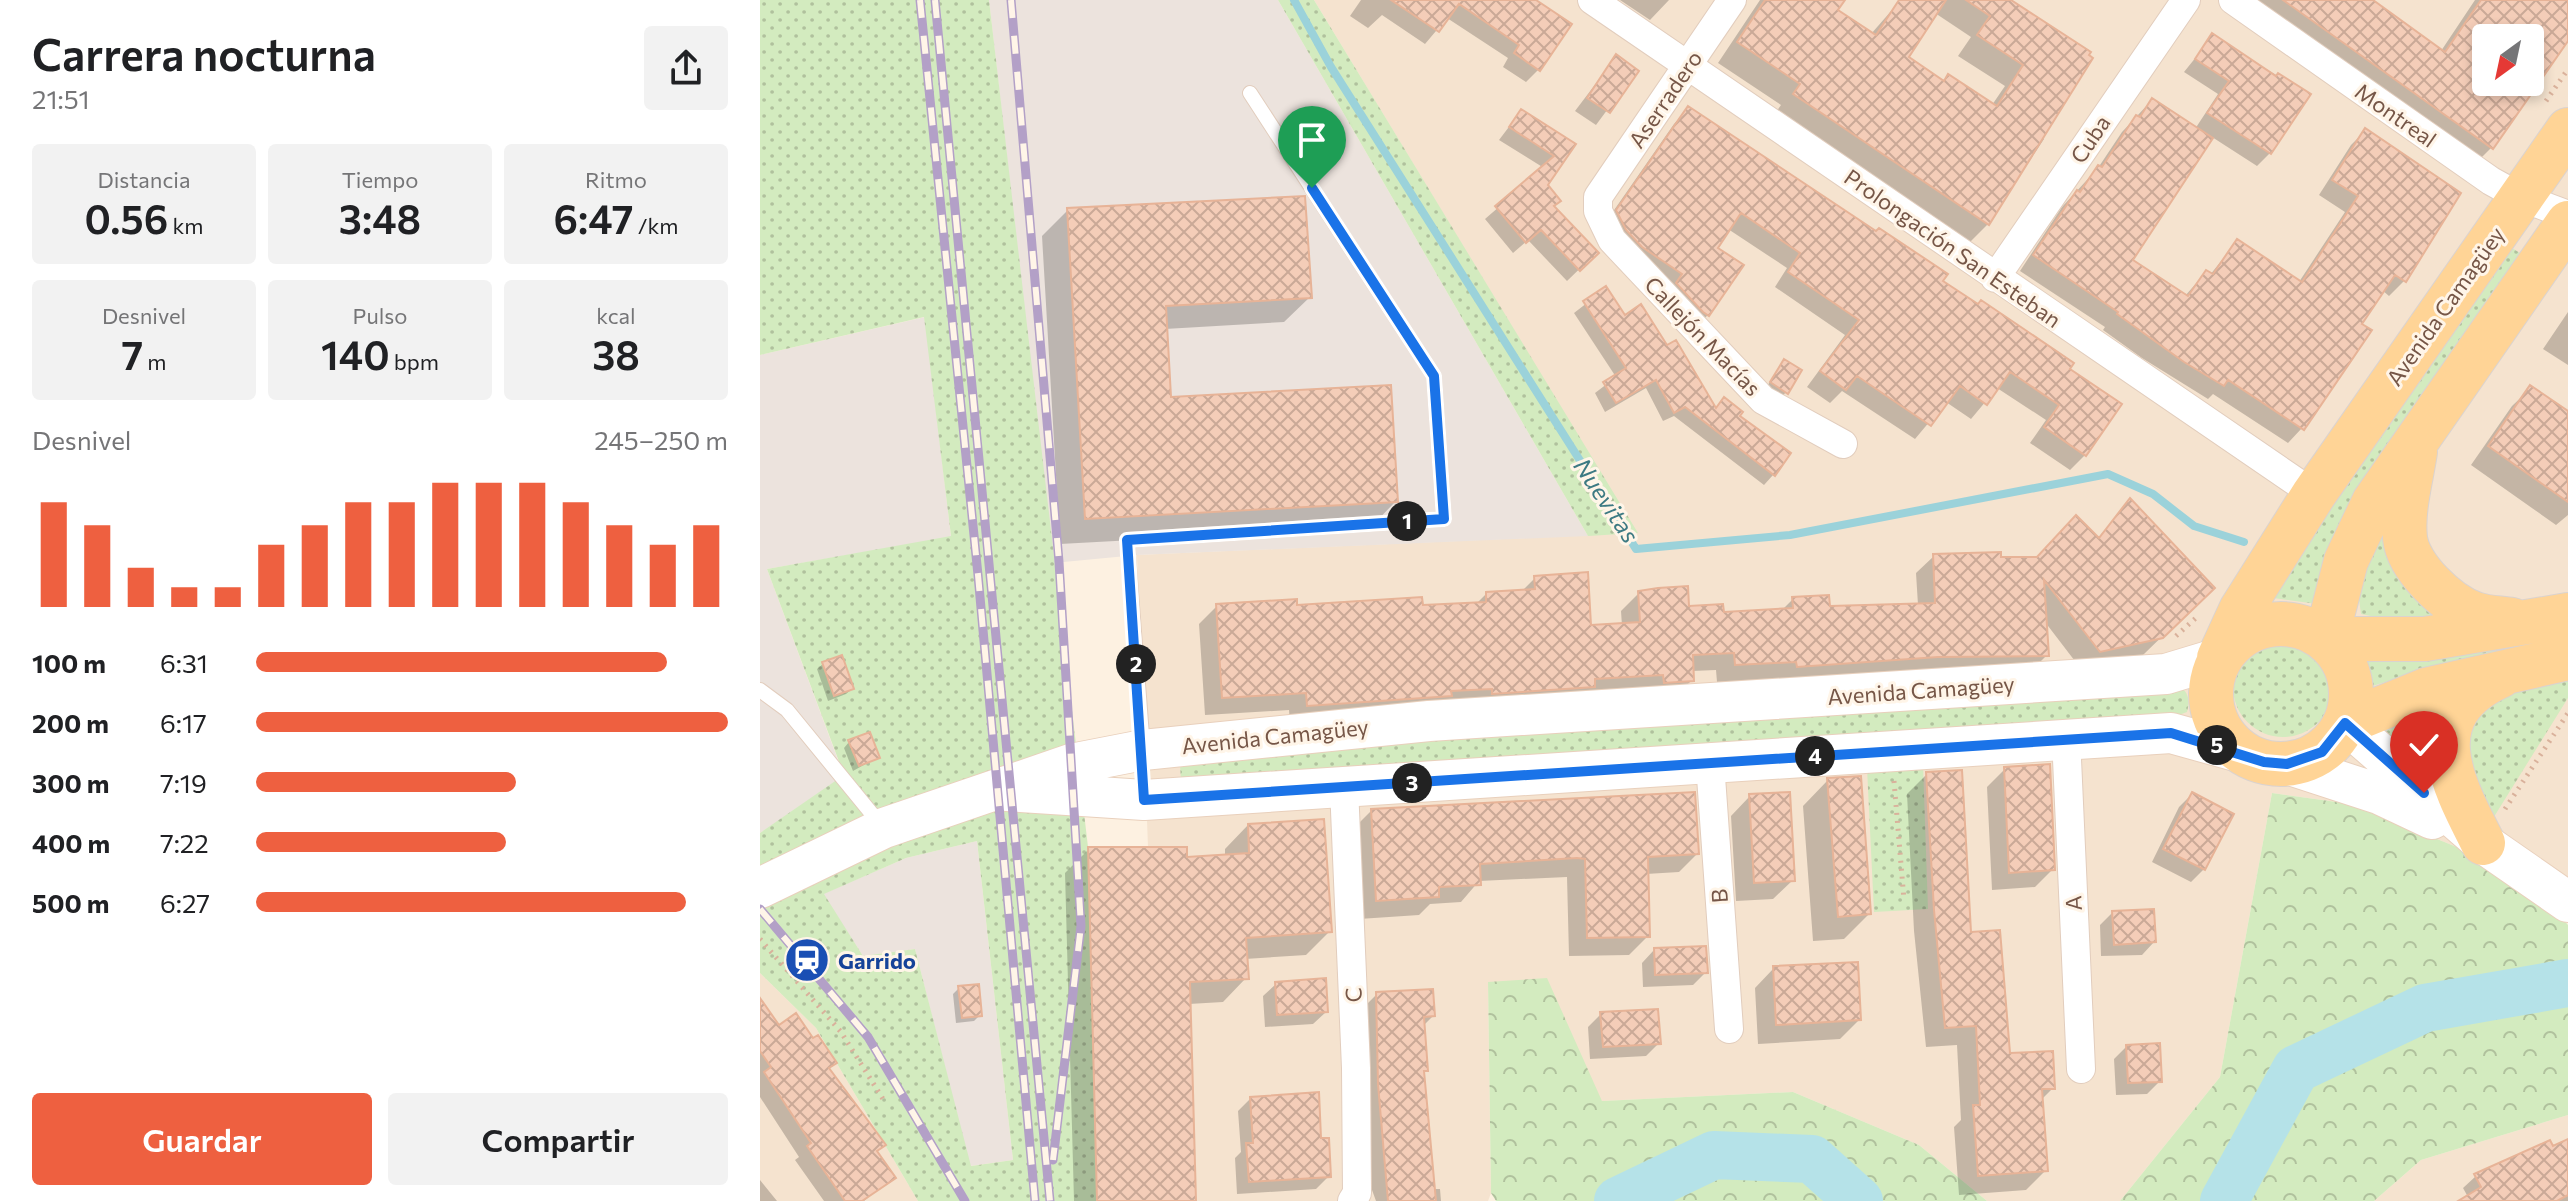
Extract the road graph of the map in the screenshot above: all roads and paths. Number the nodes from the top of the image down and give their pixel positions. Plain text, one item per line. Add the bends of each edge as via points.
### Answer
1 (1592, 0) edge
2 (1732, 0) edge
3 (2186, 0) edge
4 (2233, 0) edge
5 (1688, 64) junction
6 (2568, 69) edge
7 (1250, 93) dead end
8 (2556, 118) edge
9 (1598, 197) joint
10 (2520, 197) junction
11 (2568, 215) edge
12 (2568, 223) edge
13 (1995, 278) junction
14 (2417, 440) junction
15 (1843, 444) dead end
16 (2314, 494) junction
17 (2204, 611) dead end
18 (2549, 619) edge
19 (2326, 639) junction
20 (2165, 645) dead end
21 (2219, 658) junction
22 (2568, 658) edge
23 (2512, 671) junction
24 (760, 690) edge
25 (2568, 713) edge
26 (2345, 723) junction
27 (2066, 737) junction
28 (1143, 750) junction
29 (2243, 753) junction
30 (1710, 763) junction
31 (2287, 764) junction
32 (1894, 779) dead end
33 (1344, 787) junction
34 (995, 790) junction
35 (1144, 800) junction
36 (884, 828) junction
37 (2483, 843) junction
38 (760, 888) edge
39 (1904, 900) dead end
40 (2568, 902) edge
41 (760, 939) edge
42 (1729, 1029) dead end
43 (2081, 1069) dead end
44 (883, 1099) dead end
45 (1352, 1201) edge

1 - 5 street, Prolongación San Esteban
2 - 5 street, Aserradero
3 - 13 street, Cuba
4 - 10 street, Montreal
5 - 9 street, Aserradero
5 - 13 street, Prolongación San Esteban
6 - 8 path
7 - 28 lane via 1434,376 1444,519 1127,540
8 - 10 main road, Avenida Camagüey
9 - 15 street, Callejón Macías via 1598,211 1612,240 1763,400
10 - 11 street, Montreal
10 - 16 main road, Avenida Camagüey
12 - 14 main road
13 - 16 street, Prolongación San Esteban
14 - 18 main road via 2405,541 2419,569 2474,614
14 - 19 main road via 2374,502 2346,561
16 - 21 main road, Avenida Camagüey via 2241,610
17 - 20 path
18 - 19 main road via 2425,639
19 - 21 main road via 2304,627 2256,627 2235,639
19 - 26 main road via 2350,678
21 - 28 main road, Avenida Camagüey via 2166,674 1429,721
21 - 29 main road via 2212,678 2213,710 2227,739
22 - 23 main road
23 - 26 main road via 2426,690
23 - 37 main road via 2468,696 2454,715 2448,739 2453,785
24 - 36 lane via 787,710
25 - 37 path
26 - 31 main road via 2322,752
26 - 37 main road
27 - 29 main road, Avenida Camagüey via 2171,733
27 - 30 main road, Avenida Camagüey
27 - 43 street, A
28 - 34 main road, Avenida Camagüey via 1071,764
28 - 35 main road
29 - 31 main road
30 - 33 main road, Avenida Camagüey
30 - 42 street, B
31 - 37 main road via 2379,794
32 - 39 path
33 - 35 main road, Avenida Camagüey
33 - 45 street, C via 1356,1068 1357,1193
34 - 35 main road, Avenida Camagüey
34 - 36 main road, Avenida Camagüey
36 - 38 main road, Avenida Camagüey
37 - 40 main road
41 - 44 path via 841,1032

